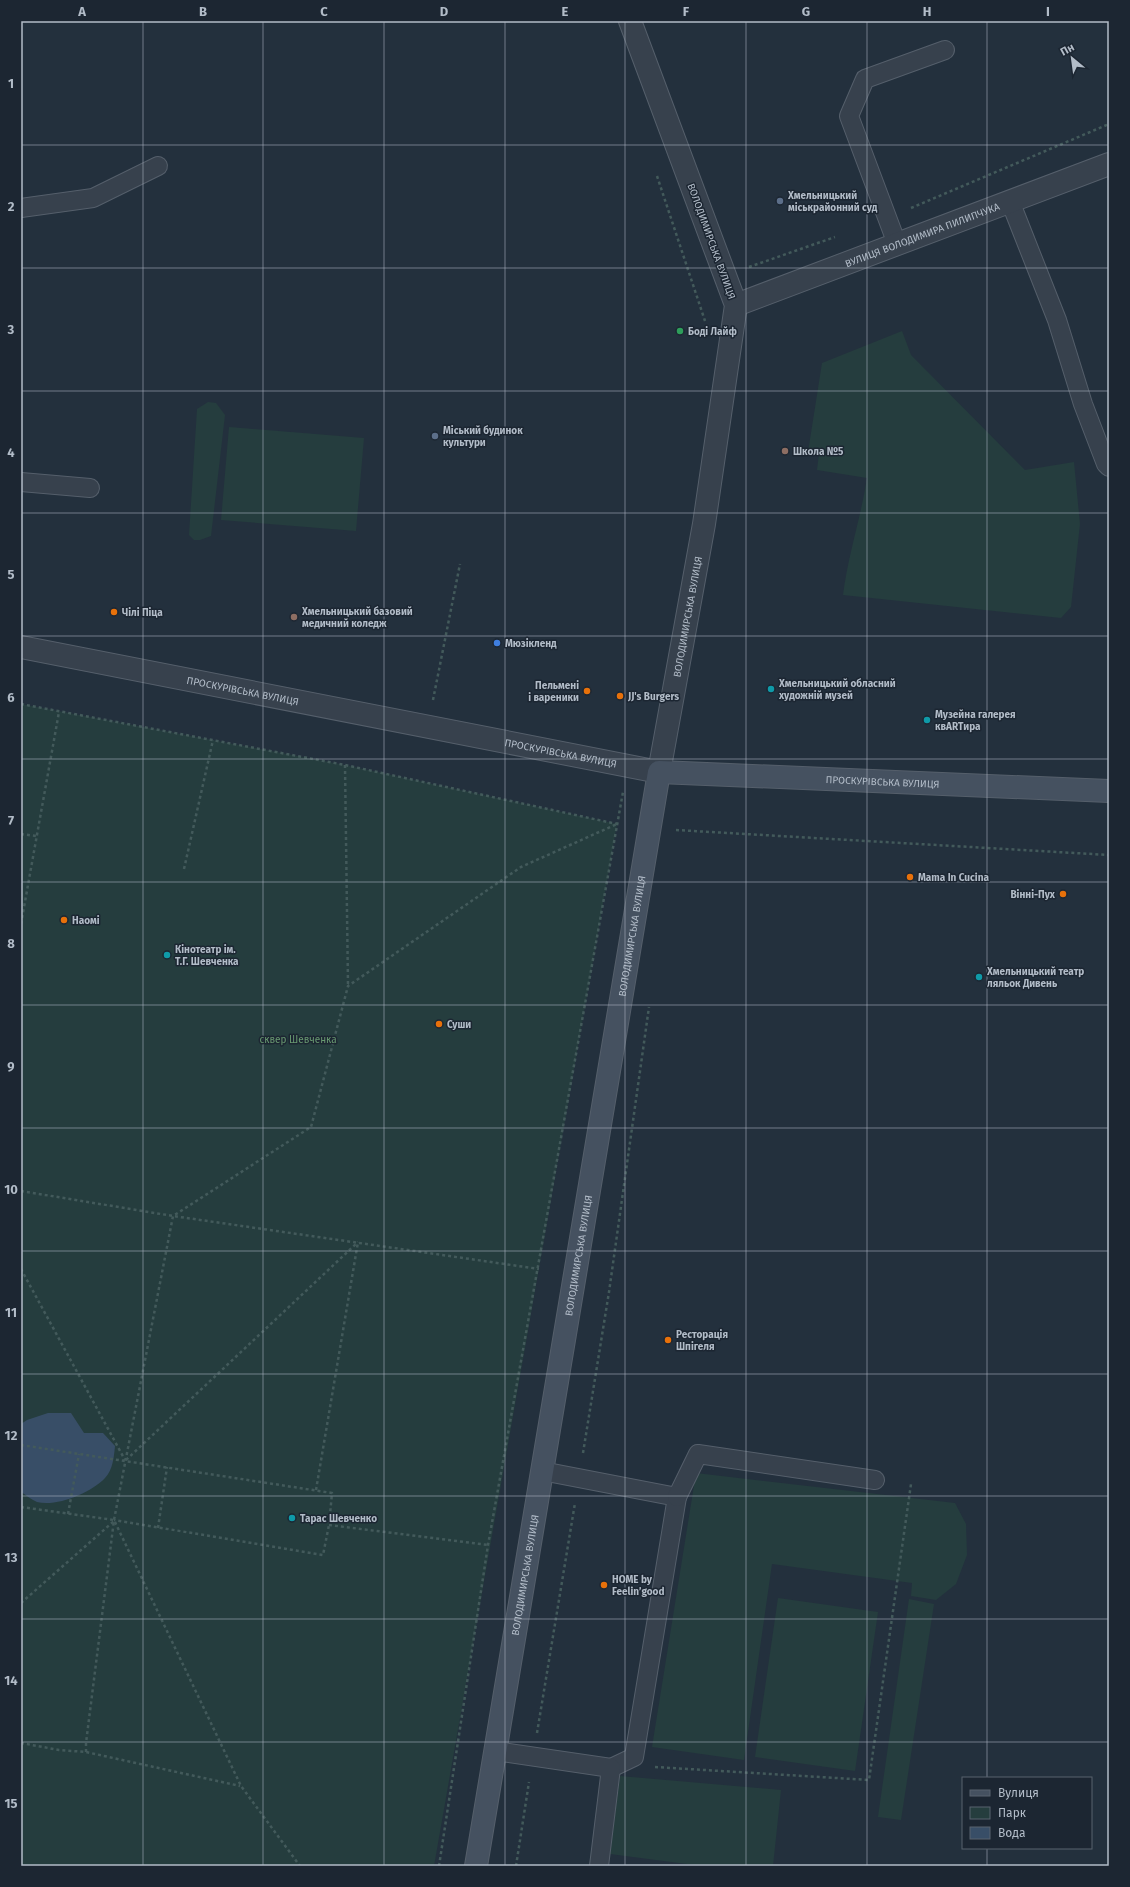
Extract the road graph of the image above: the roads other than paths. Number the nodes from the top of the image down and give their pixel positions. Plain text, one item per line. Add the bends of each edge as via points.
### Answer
1 (630, 21) edge
2 (945, 50) dead end
3 (1109, 164) edge
4 (158, 166) dead end
5 (1010, 201) junction
6 (21, 208) edge
7 (896, 244) junction
8 (736, 305) junction
9 (1109, 467) edge
10 (21, 482) edge
11 (90, 488) dead end
12 (21, 647) edge
13 (660, 772) junction
14 (1109, 791) edge
15 (542, 1472) junction
16 (875, 1480) dead end
17 (677, 1497) junction
18 (495, 1751) junction
19 (611, 1768) junction
20 (476, 1866) edge
21 (599, 1866) edge

1 - 8 street, ВОЛОДИМИРСЬКА ВУЛИЦЯ
2 - 7 lane via 865,79 849,116
3 - 5 street, ВУЛИЦЯ ВОЛОДИМИРА ПИЛИПЧУКА
4 - 6 lane via 93,198
5 - 7 street, ВУЛИЦЯ ВОЛОДИМИРА ПИЛИПЧУКА
5 - 9 lane via 1057,320 1083,404
7 - 8 street, ВУЛИЦЯ ВОЛОДИМИРА ПИЛИПЧУКА
8 - 13 street, ВОЛОДИМИРСЬКА ВУЛИЦЯ via 704,524
10 - 11 lane
12 - 13 street, ПРОСКУРІВСЬКА ВУЛИЦЯ
13 - 14 street, ПРОСКУРІВСЬКА ВУЛИЦЯ
13 - 15 street, ВОЛОДИМИРСЬКА ВУЛИЦЯ
15 - 17 lane
15 - 18 street, ВОЛОДИМИРСЬКА ВУЛИЦЯ
16 - 17 lane via 698,1454
17 - 19 lane via 634,1757
18 - 19 lane
18 - 20 street, ВОЛОДИМИРСЬКА ВУЛИЦЯ
19 - 21 lane

